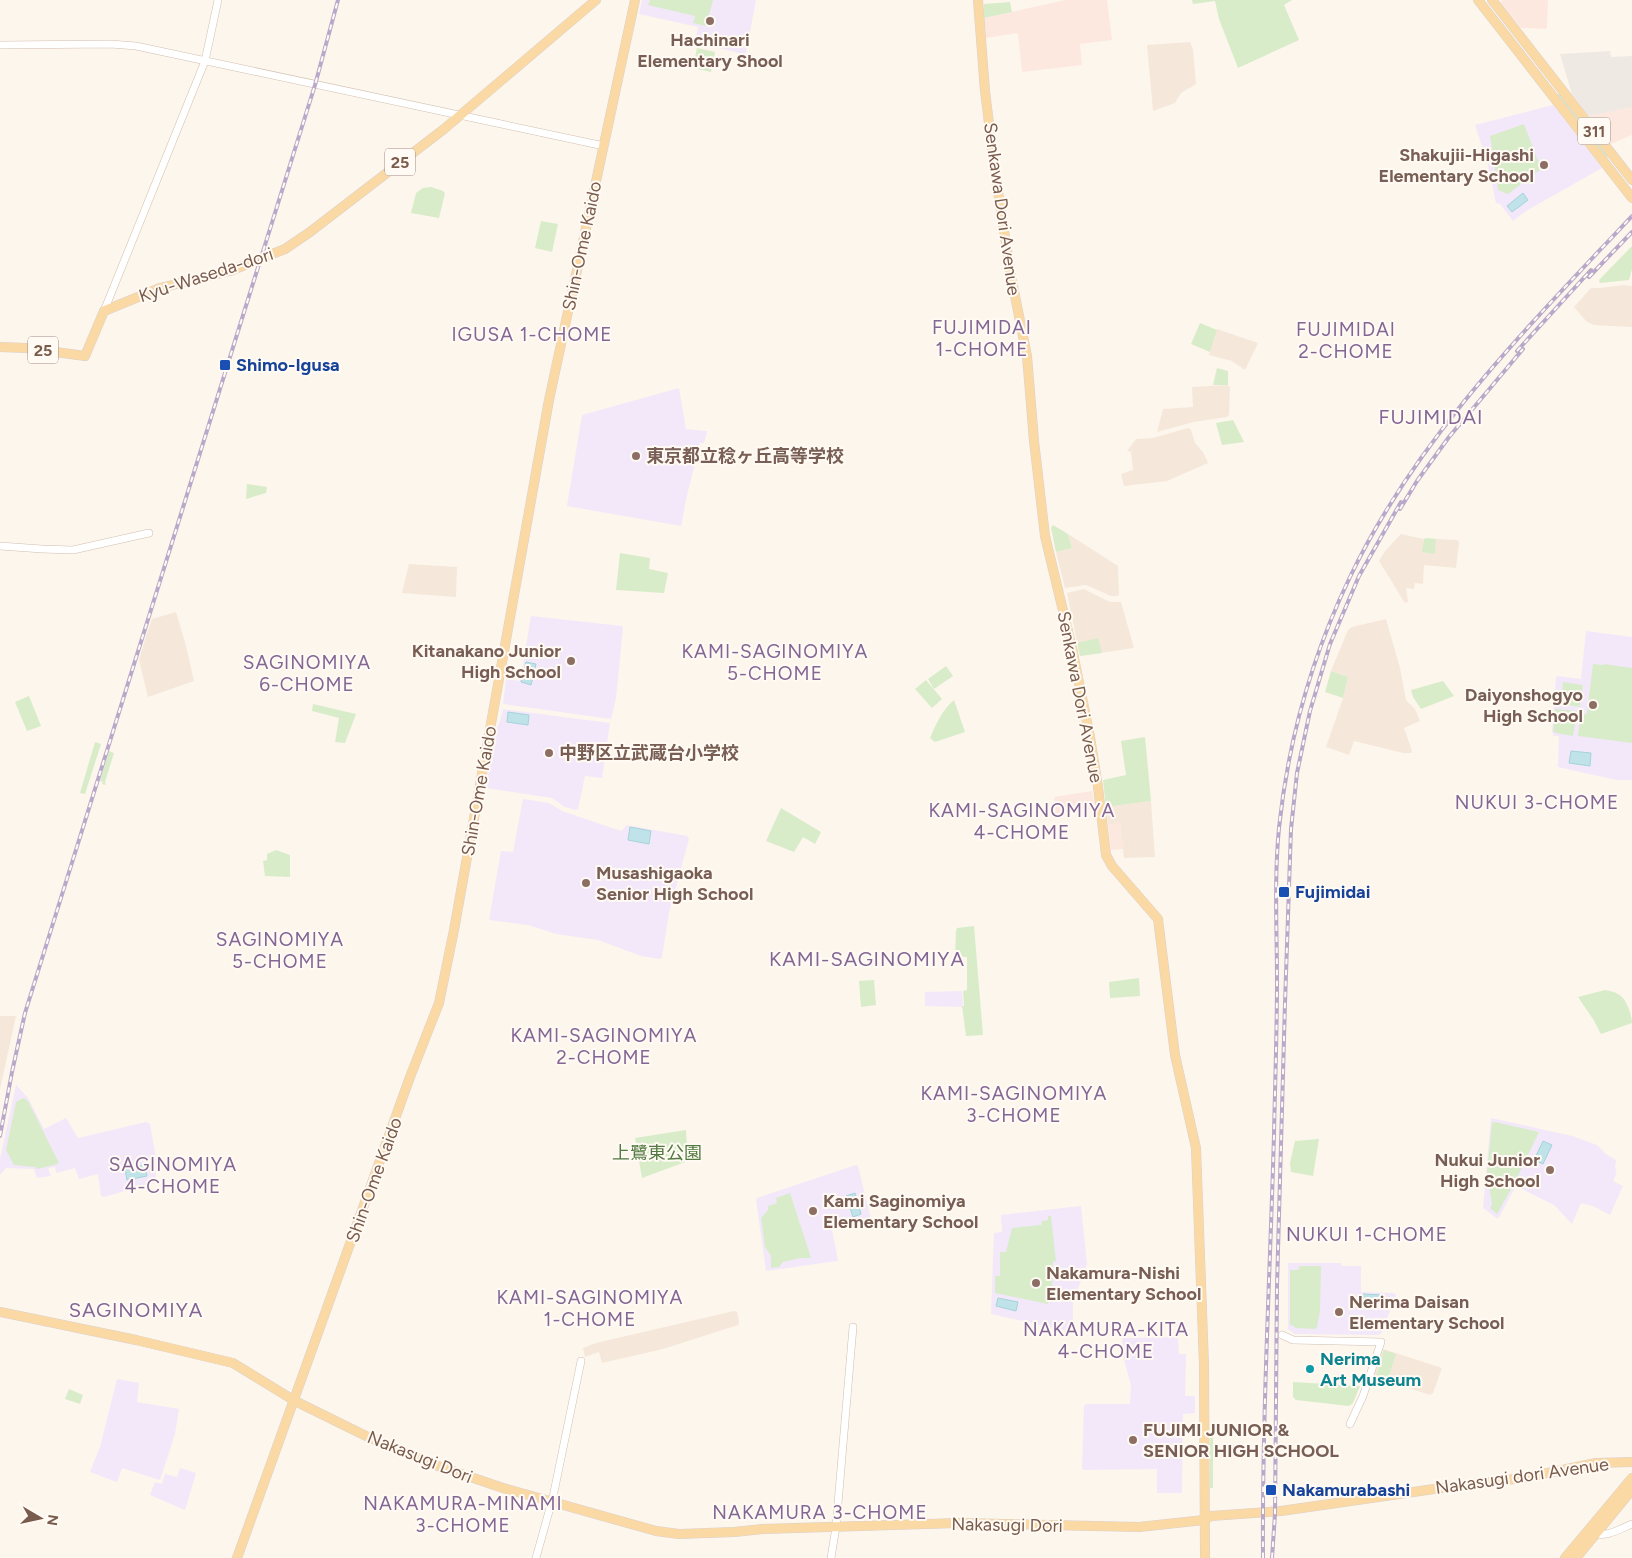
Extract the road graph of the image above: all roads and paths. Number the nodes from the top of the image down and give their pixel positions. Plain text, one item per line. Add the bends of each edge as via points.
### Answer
1 (218, 0) edge
2 (596, 0) edge
3 (635, 0) edge
4 (978, 0) edge
5 (1478, 0) edge
6 (1492, 0) edge
7 (0, 45) edge
8 (205, 61) junction
9 (460, 115) junction
10 (604, 146) junction
11 (1632, 180) edge
12 (1632, 198) edge
13 (104, 311) junction
14 (0, 347) edge
15 (149, 533) dead end
16 (0, 546) edge
17 (0, 1312) edge
18 (853, 1327) dead end
19 (1282, 1335) dead end
20 (581, 1361) dead end
21 (295, 1401) junction
22 (1350, 1424) dead end
23 (1632, 1462) edge
24 (1632, 1478) edge
25 (1632, 1490) edge
26 (551, 1502) junction
27 (1204, 1520) junction
28 (1632, 1524) edge
29 (836, 1527) junction
30 (1591, 1533) junction
31 (237, 1558) edge
32 (536, 1558) edge
33 (831, 1558) edge
34 (1205, 1558) edge
35 (1565, 1558) edge
36 (1576, 1558) edge

1 - 8 street
2 - 9 main road, Kyu-Waseda-dori / 25
3 - 10 main road, Shin-Ome Kaido
4 - 27 main road, Senkawa Dori Avenue via 996,178 1027,356 1045,536 1090,737 1106,855 1158,919 1175,1055 1196,1148 1204,1365
5 - 12 main road
6 - 11 main road, 311
7 - 8 street via 123,45
8 - 9 street
8 - 13 street
9 - 10 street
9 - 13 main road, Kyu-Waseda-dori / 25 via 285,248 230,271 160,288
10 - 21 main road, Shin-Ome Kaido via 550,400 439,1002
13 - 14 main road, 25 via 85,356
15 - 16 street via 73,550
17 - 21 main road, Nakasugi Dori via 226,1360
18 - 29 street
19 - 22 street via 1293,1340 1381,1342
20 - 26 street
21 - 26 main road, Nakasugi Dori via 435,1465
21 - 31 main road, Shin-Ome Kaido
23 - 27 main road, Nakasugi dori Avenue via 1596,1463 1523,1478 1281,1511 1211,1516
24 - 30 main road
25 - 30 main road
26 - 29 main road, Nakasugi Dori via 674,1534
26 - 32 street
27 - 29 main road, Nakasugi Dori via 1139,1527 958,1523
27 - 34 main road, Senkawa Dori Avenue
28 - 30 street via 1609,1534
29 - 33 street
30 - 35 main road
30 - 36 main road

